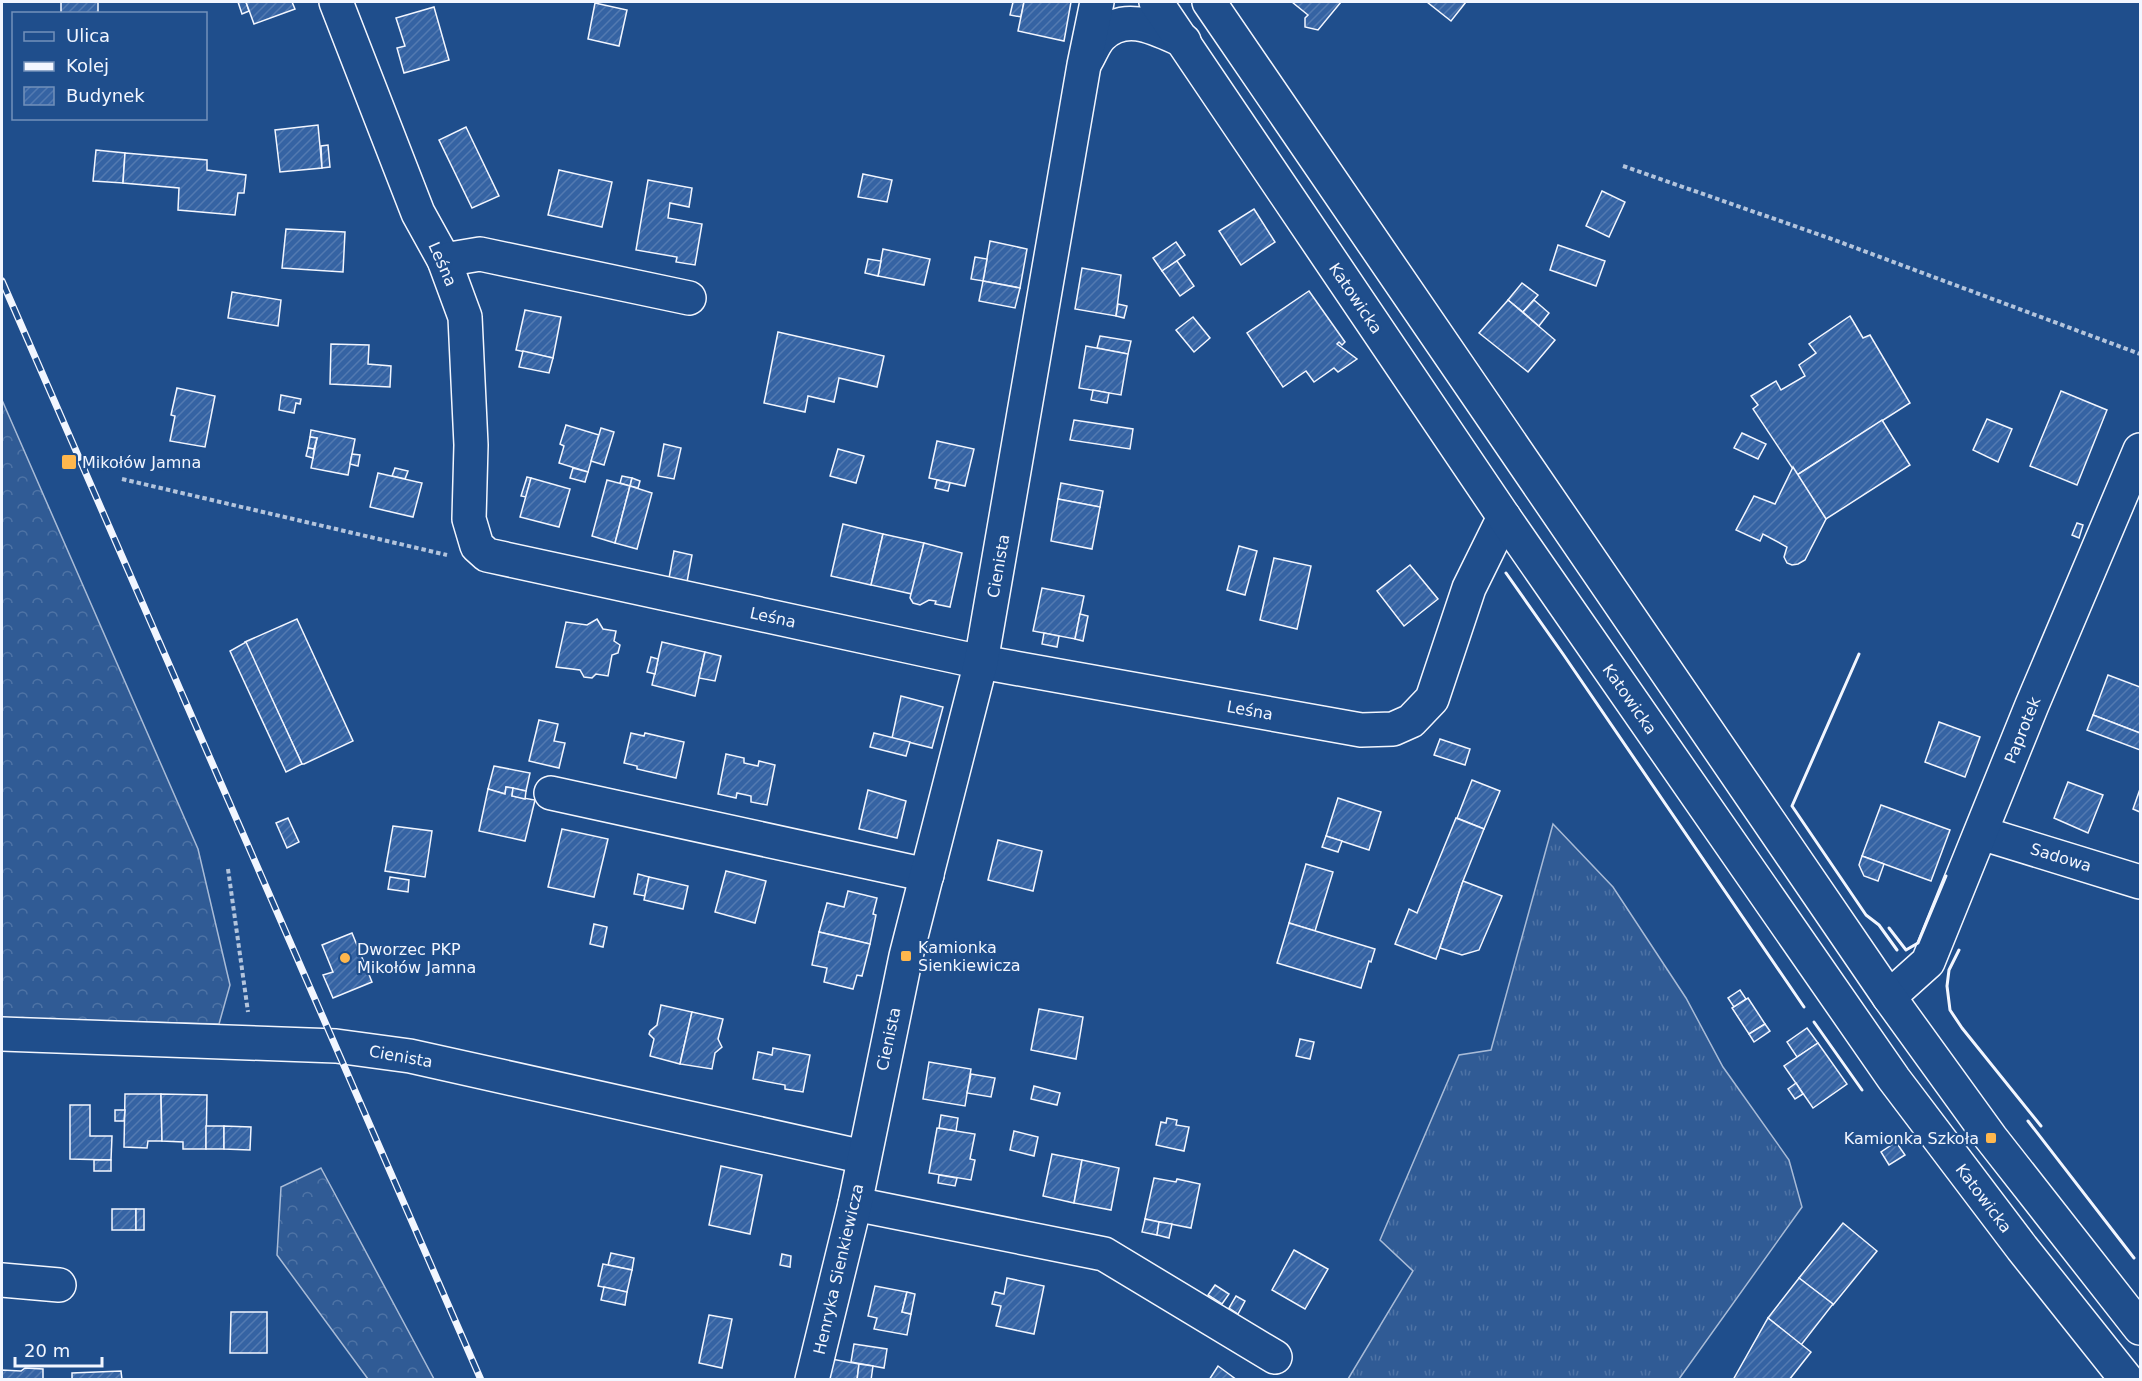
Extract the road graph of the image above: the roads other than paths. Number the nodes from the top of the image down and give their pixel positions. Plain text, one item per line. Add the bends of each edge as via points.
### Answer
1 (336, 2) edge
2 (1097, 2) edge
3 (1156, 2) edge
4 (1209, 2) edge
5 (1184, 42) junction
6 (1084, 65) junction
7 (444, 260) junction
8 (689, 298) dead end
9 (2140, 450) edge
10 (1504, 517) junction
11 (981, 662) junction
12 (551, 793) dead end
13 (1981, 833) junction
14 (927, 875) junction
15 (2140, 882) edge
16 (1889, 997) junction
17 (2, 1034) edge
18 (864, 1157) junction
19 (855, 1204) junction
20 (2, 1280) edge
21 (59, 1285) dead end
22 (2140, 1328) edge
23 (1275, 1358) dead end
24 (812, 1380) edge
25 (2127, 1380) edge

1 - 7 street, Leśna via 418,213
2 - 6 street
3 - 5 street, Katowicka
4 - 16 street
5 - 6 street via 1141,24 1126,23 1110,28 1099,38
5 - 10 street, Katowicka
6 - 11 street, Cienista
7 - 8 street via 480,254
7 - 11 street, Leśna via 465,317 471,445 469,519 477,546 486,555
9 - 13 street, Paprotek
10 - 11 street, Leśna via 1469,588 1432,699 1411,721 1393,729 1360,730
10 - 25 street, Katowicka via 1894,1079
11 - 14 street, Cienista
12 - 14 street
13 - 15 street, Sadowa
13 - 16 street, Paprotek via 1928,962
14 - 18 street, Cienista
16 - 22 street via 1991,1138
17 - 18 street, Cienista via 336,1046 410,1056
18 - 19 street, Henryka Sienkiewicza
19 - 23 street via 1104,1254
19 - 24 street, Henryka Sienkiewicza
20 - 21 street

